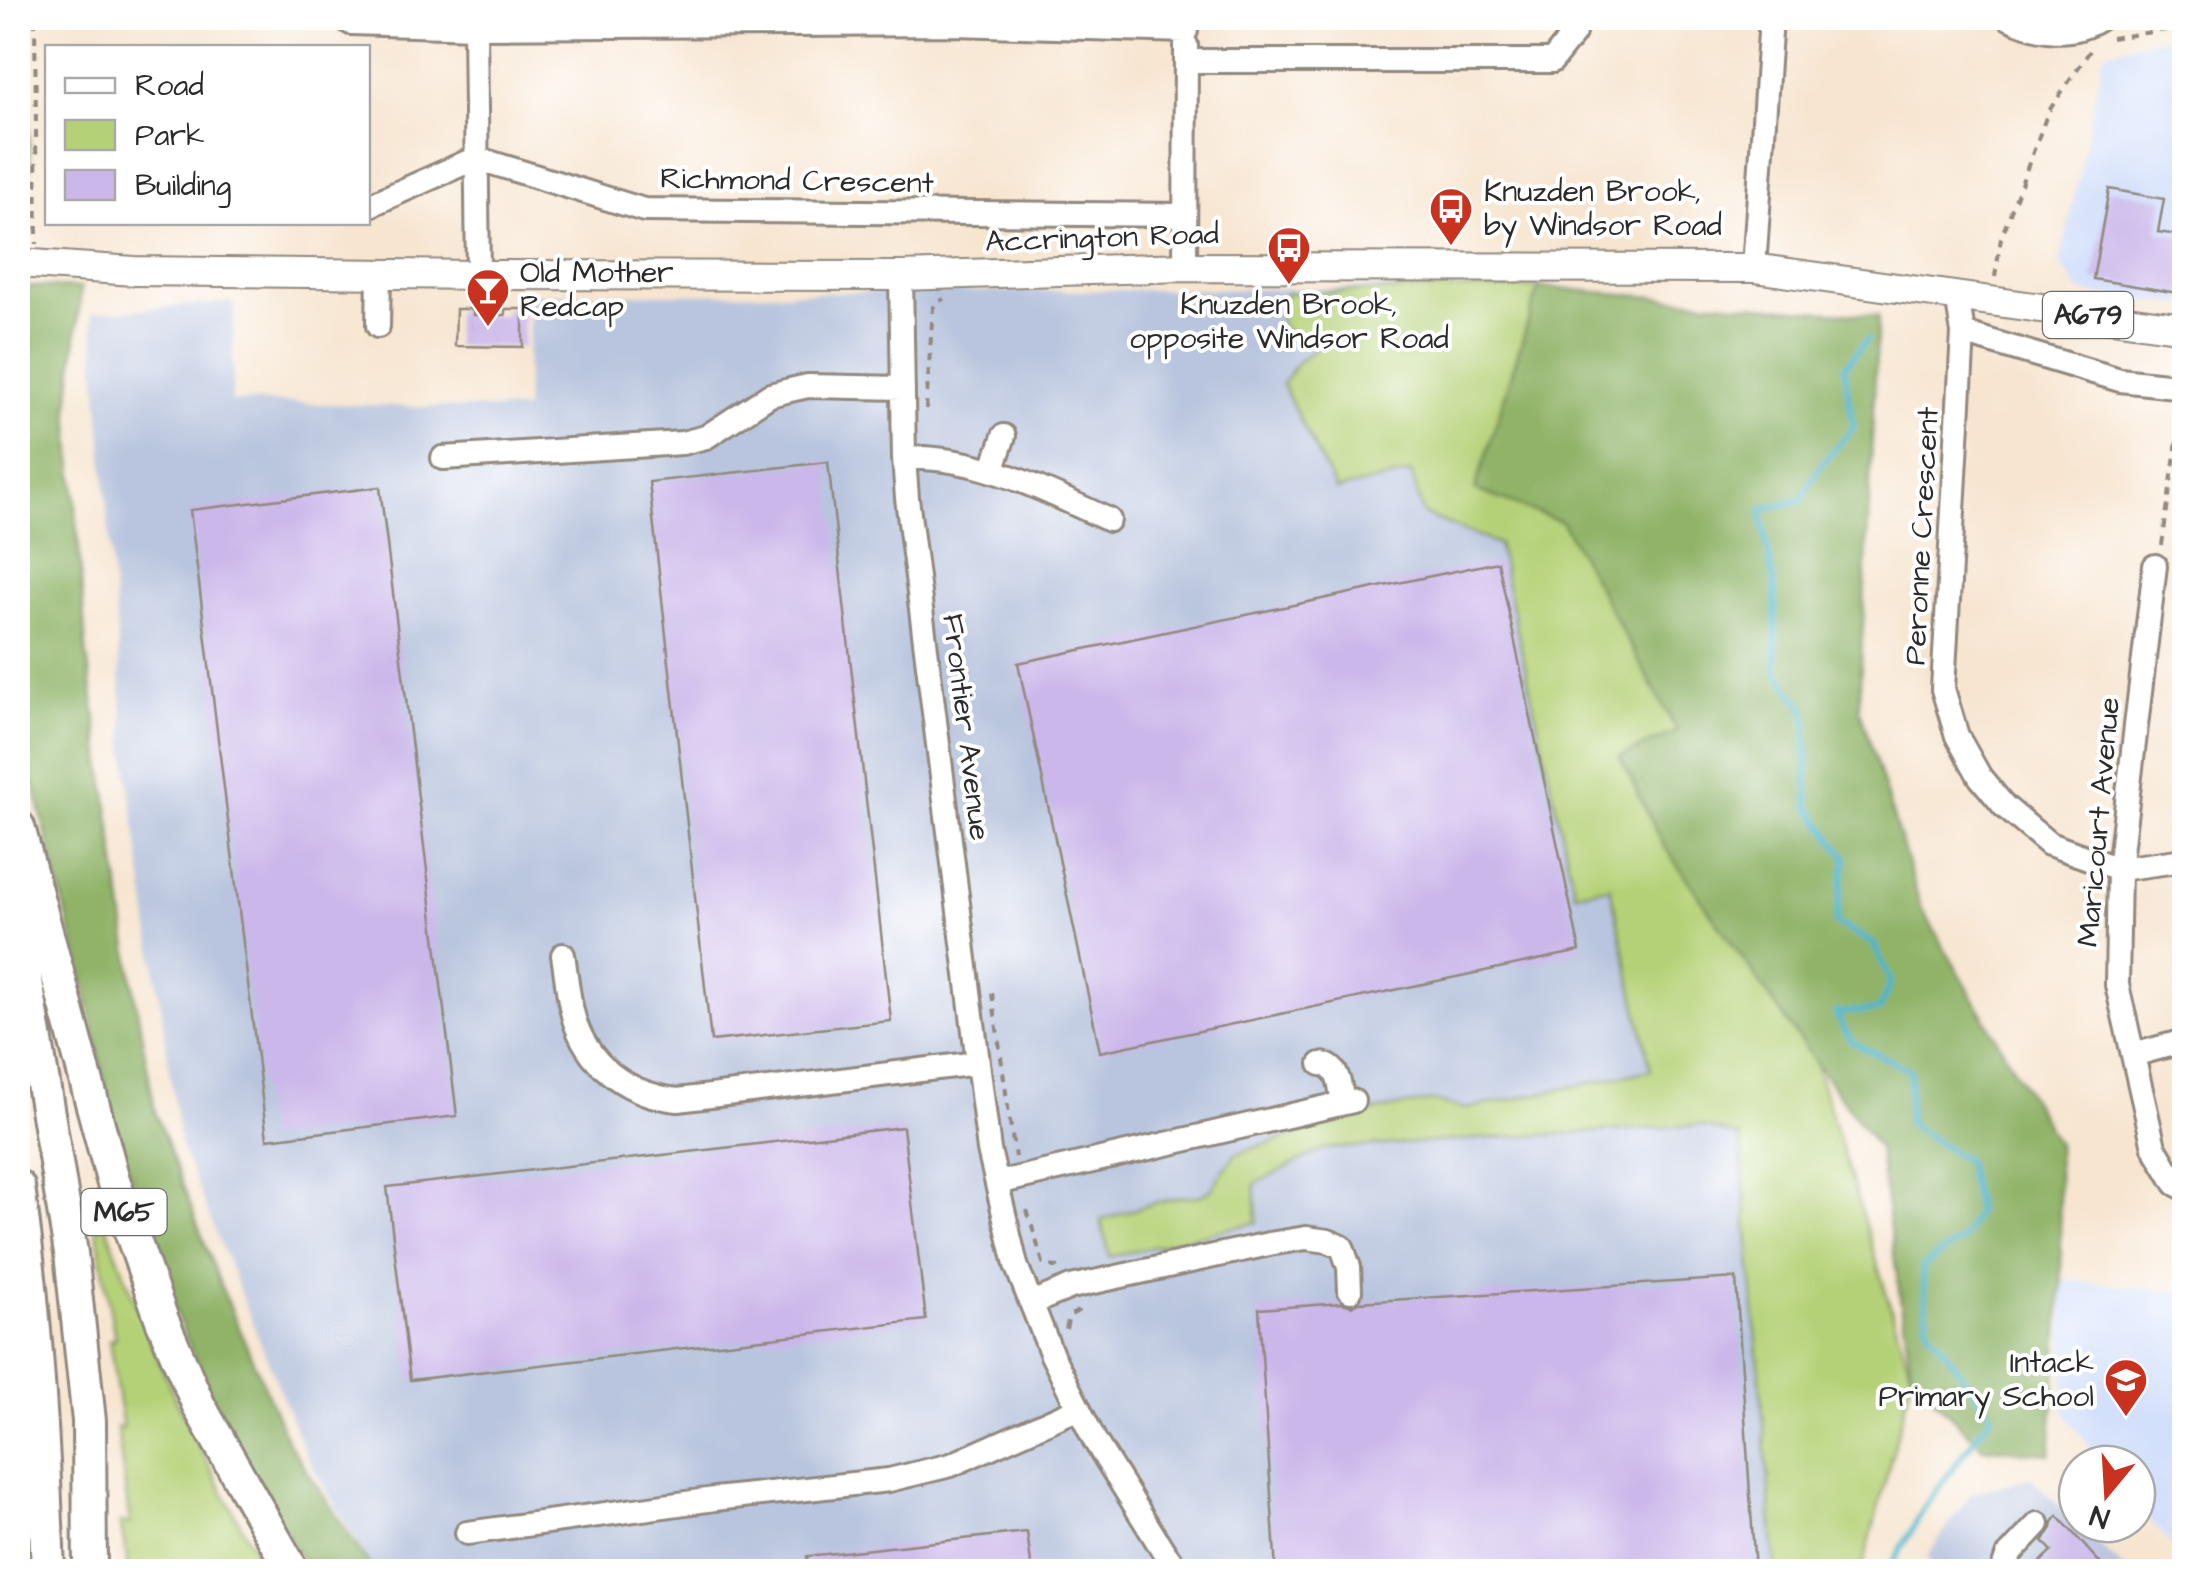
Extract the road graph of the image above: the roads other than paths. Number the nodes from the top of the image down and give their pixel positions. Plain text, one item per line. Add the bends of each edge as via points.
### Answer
1 (344, 18) edge
2 (1575, 18) edge
3 (1772, 18) edge
4 (2009, 18) edge
5 (2100, 18) edge
6 (955, 21) edge
7 (1187, 24) edge
8 (475, 27) junction
9 (1186, 60) junction
10 (476, 158) junction
11 (370, 205) edge
12 (1184, 215) junction
13 (27, 263) edge
14 (1185, 267) junction
15 (1754, 268) junction
16 (380, 274) junction
17 (478, 275) junction
18 (902, 276) junction
19 (1957, 295) junction
20 (378, 326) dead end
21 (2184, 328) edge
22 (1964, 333) junction
23 (904, 388) junction
24 (2184, 389) edge
25 (1004, 436) dead end
26 (443, 458) dead end
27 (904, 458) junction
28 (992, 471) junction
29 (1109, 520) dead end
30 (2155, 566) road end
31 (18, 827) edge
32 (2184, 860) edge
33 (2119, 869) junction
34 (18, 933) edge
35 (563, 955) dead end
36 (2184, 1041) edge
37 (2133, 1055) junction
38 (978, 1063) junction
39 (1321, 1064) dead end
40 (997, 1183) junction
41 (18, 1187) edge
42 (2184, 1188) edge
43 (1350, 1290) dead end
44 (1032, 1303) junction
45 (1079, 1408) junction
46 (2038, 1524) dead end
47 (466, 1533) dead end
48 (48, 1572) edge
49 (90, 1572) edge
50 (293, 1572) edge
51 (1179, 1572) edge
52 (2002, 1572) edge

1 - 8 street
2 - 9 street via 1574,33 1552,61
3 - 15 street
4 - 5 street via 2042,31 2069,31
6 - 7 street
6 - 8 street
7 - 9 street
8 - 10 street
9 - 12 street
10 - 11 street
10 - 12 street, Richmond Crescent via 644,210
10 - 17 street
12 - 14 street
13 - 16 main road, Accrington Road / A679
14 - 15 main road, Accrington Road / A679
14 - 18 main road, Accrington Road / A679
15 - 19 main road, Accrington Road / A679
16 - 17 main road, Accrington Road / A679
16 - 20 street
17 - 18 main road, Accrington Road / A679
18 - 23 street, Frontier Avenue
19 - 21 main road, Accrington Road / A679
19 - 22 street, Peronne Crescent
22 - 24 street via 2120,380
22 - 33 street, Peronne Crescent via 1943,688 1957,736 2004,806 2049,844
23 - 26 street via 790,390 706,438 682,443
23 - 27 street, Frontier Avenue
25 - 28 street
27 - 28 street
27 - 38 street, Frontier Avenue
28 - 29 street
30 - 33 street, Maricourt Avenue
31 - 50 highway, M65 via 114,1180 162,1320 199,1406
32 - 33 street, Peronne Crescent
33 - 37 street, Maricourt Avenue via 2118,985
34 - 49 highway, M65 via 70,1253 89,1420
35 - 38 street via 570,1005 597,1062 620,1082 658,1098
36 - 37 street
37 - 42 street, Maricourt Avenue via 2154,1148
38 - 40 street, Frontier Avenue
39 - 40 street via 1335,1070 1348,1102
40 - 44 street, Frontier Avenue
41 - 48 highway via 42,1419
43 - 44 street via 1342,1248 1306,1238 1071,1287
44 - 45 street
45 - 47 street via 950,1464 889,1480
45 - 51 street
46 - 52 street

